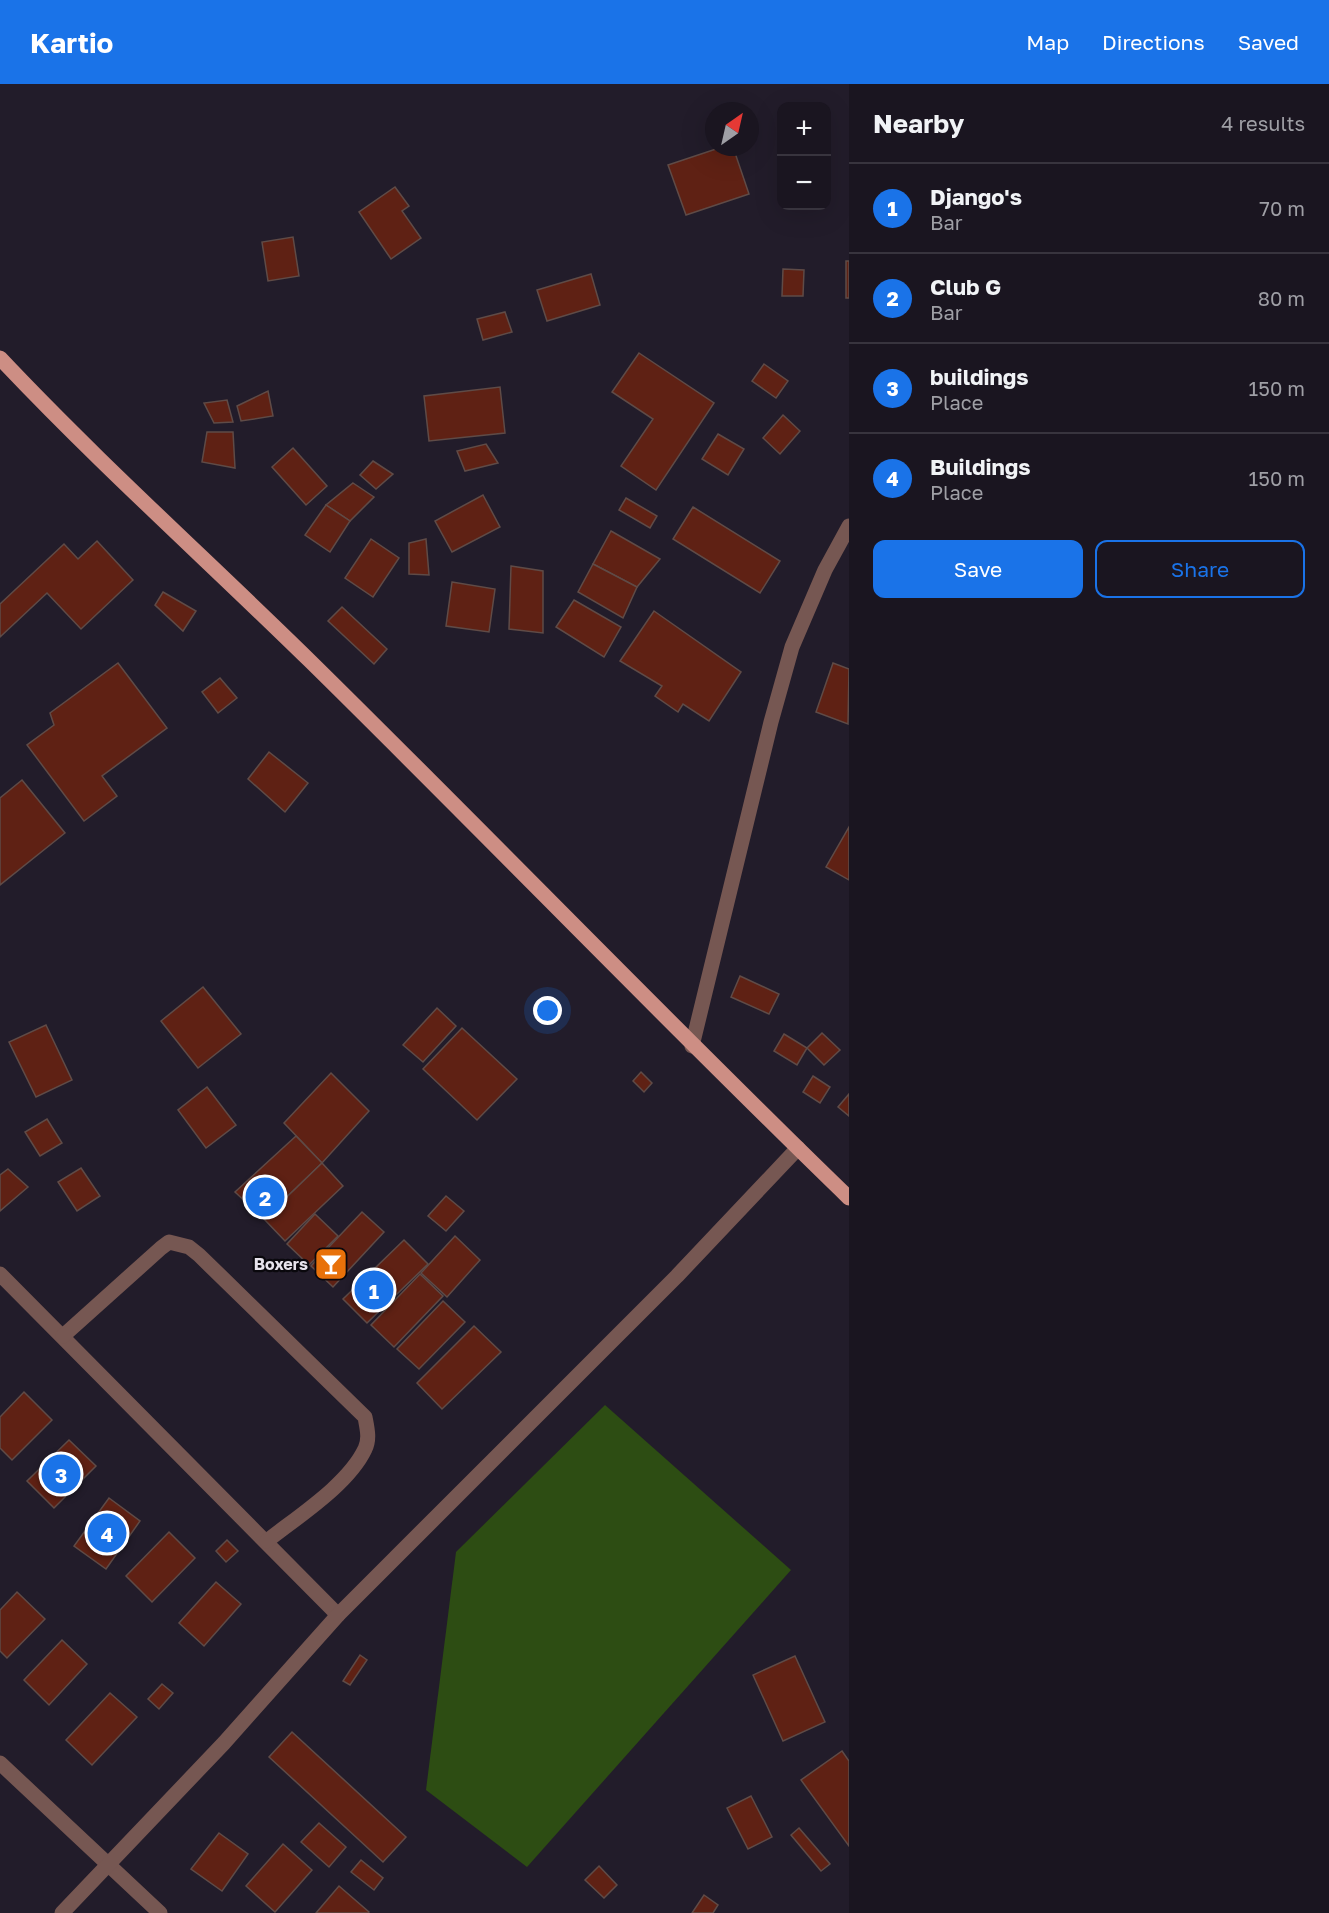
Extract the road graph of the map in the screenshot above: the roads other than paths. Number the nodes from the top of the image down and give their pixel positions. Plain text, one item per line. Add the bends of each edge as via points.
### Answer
1 (0, 358) edge
2 (849, 526) edge
3 (692, 1046) junction
4 (798, 1148) junction
5 (849, 1198) edge
6 (0, 1274) edge
7 (63, 1336) junction
8 (267, 1541) junction
9 (338, 1615) junction
10 (0, 1762) edge
11 (107, 1865) junction
12 (62, 1913) edge
13 (160, 1913) edge

1 - 3 main road via 315,666
2 - 3 street via 792,647
3 - 4 main road
4 - 5 main road
4 - 9 street via 677,1276
6 - 7 street
7 - 8 street
7 - 8 street via 161,1248 169,1242 181,1243 199,1255 365,1418 366,1448 353,1466 336,1485
8 - 9 street
9 - 11 street via 224,1743
10 - 11 street
11 - 12 street
11 - 13 street

